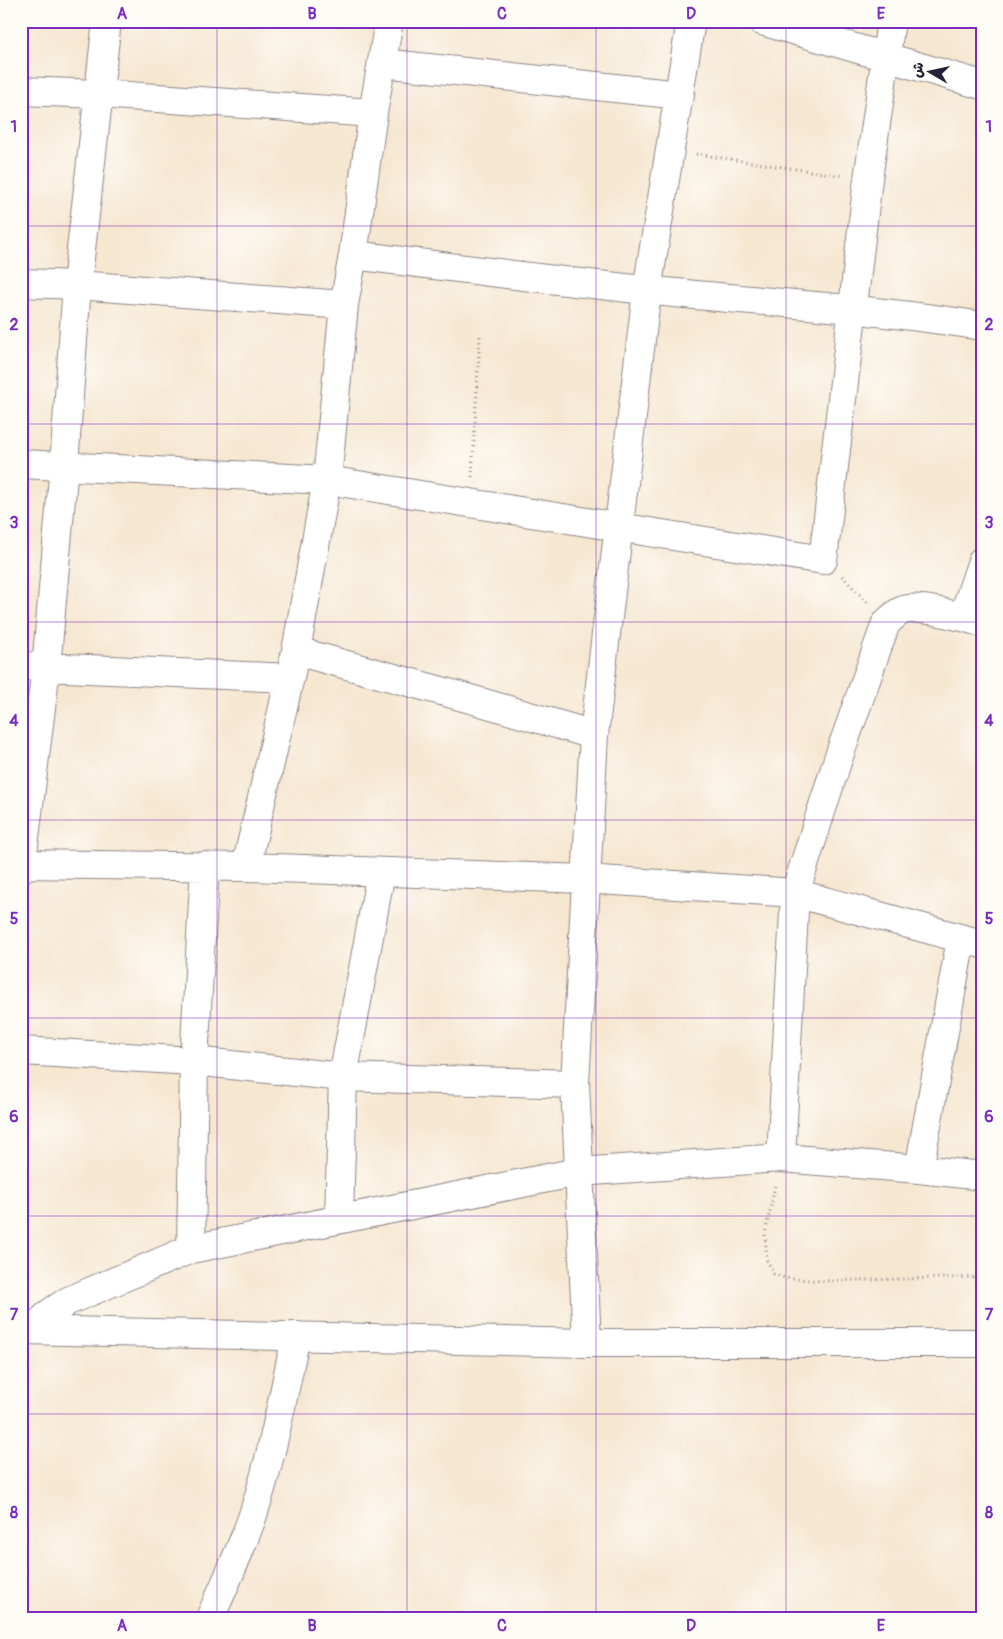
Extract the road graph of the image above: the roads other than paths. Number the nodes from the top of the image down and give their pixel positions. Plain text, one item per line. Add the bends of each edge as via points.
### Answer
1 (107, 21) edge
2 (389, 21) edge
3 (691, 21) edge
4 (762, 21) edge
5 (891, 21) edge
6 (885, 57) junction
7 (382, 63) junction
8 (982, 86) edge
9 (21, 91) edge
10 (99, 94) junction
11 (680, 95) junction
12 (373, 113) junction
13 (353, 255) junction
14 (21, 283) edge
15 (77, 286) junction
16 (647, 290) junction
17 (344, 305) junction
18 (854, 309) junction
19 (982, 326) edge
20 (21, 464) edge
21 (64, 465) junction
22 (327, 480) junction
23 (619, 528) junction
24 (982, 560) edge
25 (973, 620) edge
26 (296, 651) junction
27 (34, 667) edge
28 (290, 678) junction
29 (594, 735) junction
30 (22, 864) edge
31 (204, 866) junction
32 (246, 866) junction
33 (21, 869) edge
34 (381, 872) junction
35 (585, 879) junction
36 (795, 892) junction
37 (971, 942) edge
38 (21, 1051) edge
39 (194, 1061) junction
40 (343, 1077) junction
41 (575, 1084) junction
42 (781, 1158) junction
43 (919, 1168) junction
44 (578, 1172) junction
45 (982, 1176) edge
46 (339, 1218) junction
47 (191, 1249) junction
48 (26, 1330) edge
49 (296, 1336) junction
50 (587, 1343) junction
51 (982, 1343) edge
52 (210, 1618) edge

1 - 10 street
2 - 7 street
3 - 11 street
4 - 6 street
5 - 6 street
6 - 8 street
6 - 18 street
7 - 11 street
7 - 12 street
9 - 10 street
10 - 12 street
10 - 15 street
11 - 16 street
12 - 13 street
13 - 16 street
13 - 17 street
14 - 15 street
15 - 17 street
15 - 21 street
16 - 18 street
16 - 23 street
17 - 22 street
18 - 19 street
18 - 23 street via 823,560
20 - 21 street
21 - 22 street
21 - 27 street
22 - 23 street
22 - 26 street
23 - 29 street
24 - 25 street
25 - 36 street via 913,609 901,611 886,623
26 - 28 street
26 - 29 street
27 - 28 street
27 - 30 street
28 - 32 street
29 - 35 street
30 - 31 street
30 - 33 street
31 - 32 street
31 - 39 street
32 - 34 street
34 - 35 street
34 - 40 street
35 - 36 street
35 - 41 street
36 - 37 street
36 - 42 street
37 - 43 street
38 - 39 street
39 - 40 street
39 - 47 street
40 - 41 street
40 - 46 street
41 - 44 street
42 - 43 street
42 - 44 street
43 - 45 street
44 - 46 street
44 - 50 street
46 - 47 street
47 - 48 street via 68,1301
48 - 49 street
49 - 50 street
49 - 52 street via 274,1438 252,1517
50 - 51 street

